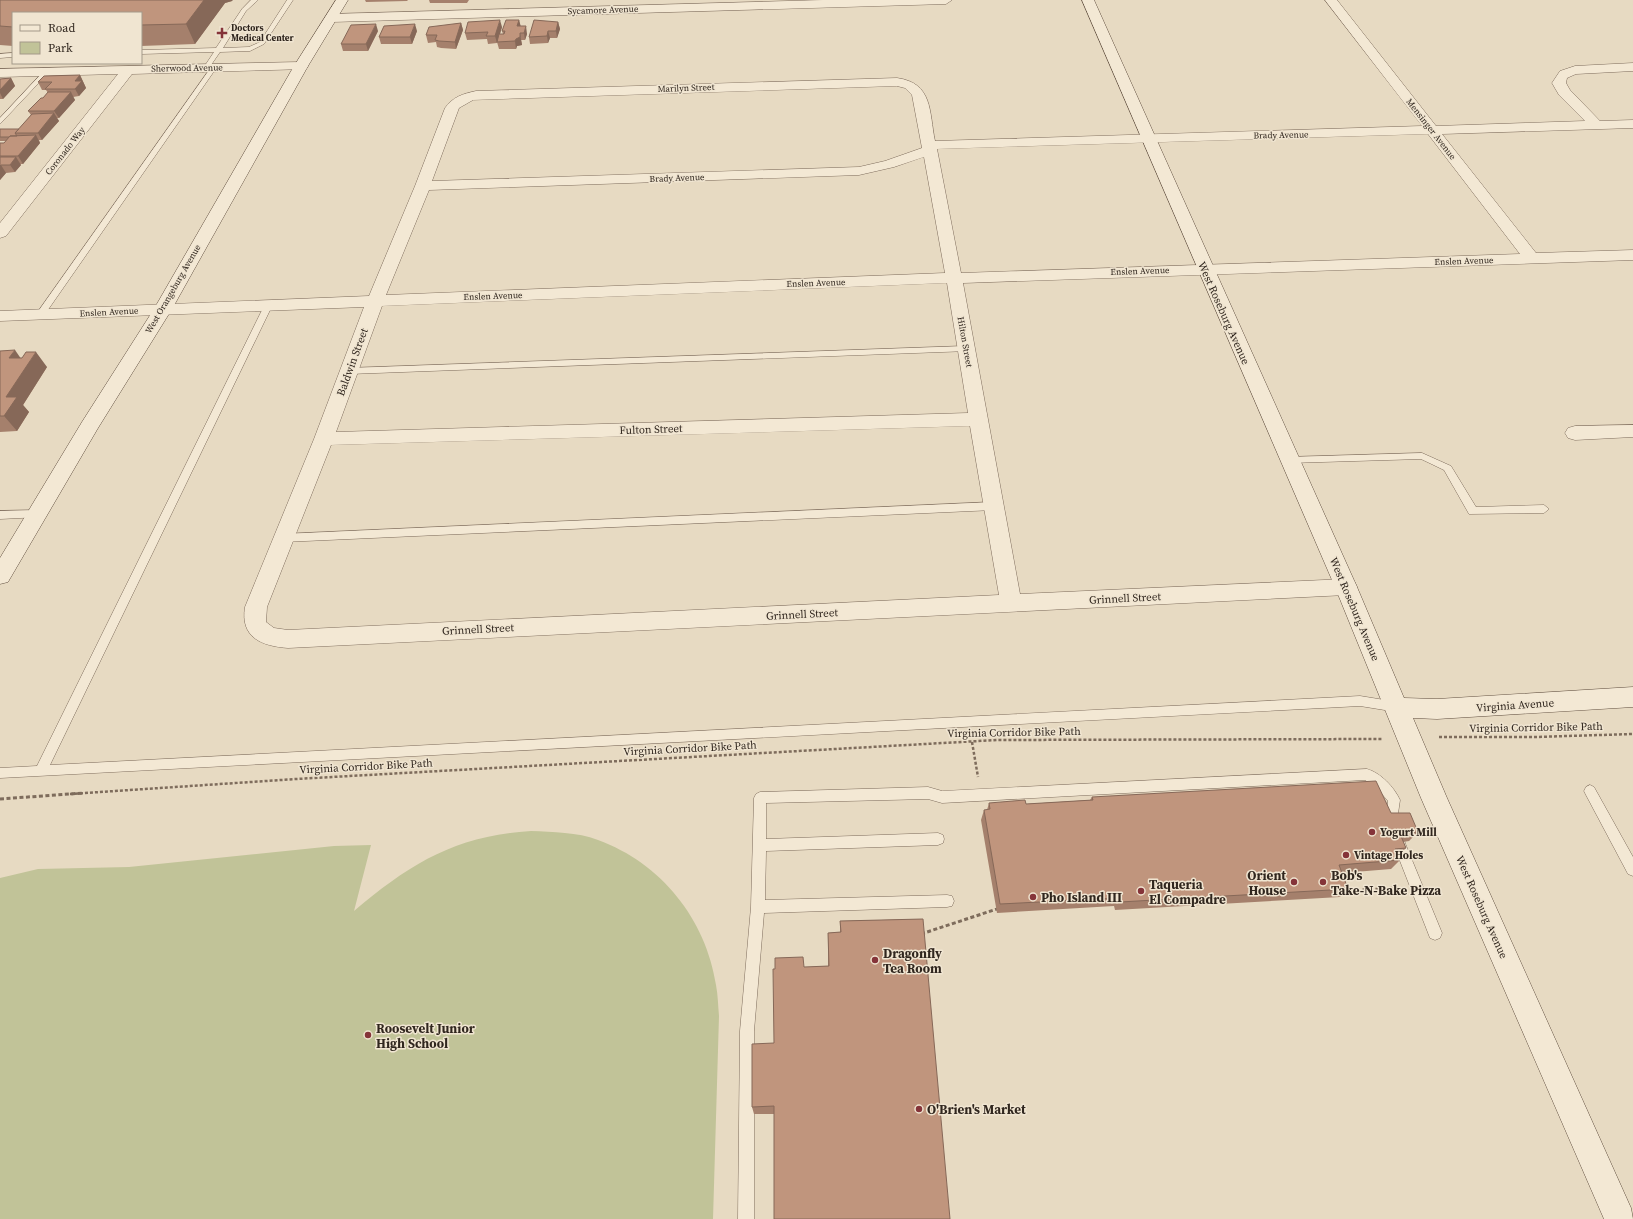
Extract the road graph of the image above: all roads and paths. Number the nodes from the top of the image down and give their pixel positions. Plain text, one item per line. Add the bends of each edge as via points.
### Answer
1 (255, 0) edge
2 (290, 0) edge
3 (342, 0) edge
4 (946, 0) edge
5 (1088, 0) edge
6 (1331, 0) edge
7 (332, 18) junction
8 (219, 50) junction
9 (142, 52) edge
10 (12, 55) edge
11 (0, 56) edge
12 (301, 66) junction
13 (211, 67) junction
14 (1633, 67) edge
15 (130, 69) junction
16 (46, 72) junction
17 (0, 73) edge
18 (908, 85) joint
19 (464, 98) joint
20 (0, 122) edge
21 (1633, 124) edge
22 (1596, 126) junction
23 (1433, 131) junction
24 (1148, 138) junction
25 (929, 148) junction
26 (423, 186) junction
27 (0, 233) edge
28 (1633, 255) edge
29 (1531, 258) junction
30 (1204, 269) junction
31 (954, 278) junction
32 (375, 301) junction
33 (268, 306) junction
34 (163, 309) junction
35 (40, 315) junction
36 (0, 316) edge
37 (966, 349) junction
38 (349, 372) junction
39 (978, 419) junction
40 (1633, 431) edge
41 (1575, 433) dead end
42 (324, 439) junction
43 (1290, 460) junction
44 (994, 506) junction
45 (1544, 509) dead end
46 (37, 514) junction
47 (0, 515) edge
48 (284, 538) junction
49 (0, 576) edge
50 (1346, 587) junction
51 (1011, 603) junction
52 (259, 631) joint
53 (1633, 697) edge
54 (1397, 708) junction
55 (1633, 734) edge
56 (1439, 737) dead end
57 (1382, 739) dead end
58 (972, 742) junction
59 (42, 770) junction
60 (0, 773) edge
61 (980, 783) dead end
62 (1590, 791) dead end
63 (0, 800) edge
64 (1391, 823) edge
65 (938, 839) dead end
66 (1399, 842) edge
67 (759, 845) junction
68 (1633, 870) edge
69 (1400, 888) dead end
70 (1337, 891) edge
71 (947, 901) dead end
72 (758, 907) junction
73 (1000, 908) edge
74 (1434, 933) dead end
75 (913, 936) edge
76 (746, 1219) edge
77 (1620, 1219) edge

1 - 8 lane via 244,10
2 - 8 lane via 262,43 250,49
3 - 7 street, West Orangeburg Avenue
4 - 7 street, Sycamore Avenue
5 - 24 street, West Roseburg Avenue
6 - 23 street, Mensinger Avenue
7 - 12 street, West Orangeburg Avenue
8 - 9 lane
8 - 13 lane
10 - 11 lane
12 - 13 street, Sherwood Avenue
12 - 34 street, West Orangeburg Avenue
13 - 15 street, Sherwood Avenue
13 - 35 lane
14 - 22 street via 1575,70 1560,77 1559,83 1564,92
15 - 16 street, Sherwood Avenue
15 - 27 street, Coronado Way
16 - 17 street, Sherwood Avenue
16 - 20 lane
18 - 19 street, Marilyn Street via 888,82 485,94
18 - 25 street, Hilton Street via 919,95
19 - 26 street, Baldwin Street via 452,108
21 - 22 street, Brady Avenue
22 - 23 street, Brady Avenue
23 - 24 street, Brady Avenue
23 - 29 street, Mensinger Avenue
24 - 25 street, Brady Avenue
24 - 30 street, West Roseburg Avenue
25 - 26 street, Brady Avenue via 889,164 859,171
25 - 31 street, Hilton Street
26 - 32 street, Baldwin Street
28 - 29 street, Enslen Avenue
29 - 30 street, Enslen Avenue
30 - 31 street, Enslen Avenue
30 - 43 street, West Roseburg Avenue
31 - 32 street, Enslen Avenue
31 - 37 street, Hilton Street
32 - 33 street, Enslen Avenue
32 - 38 street, Baldwin Street
33 - 34 street, Enslen Avenue
33 - 59 lane
34 - 35 street, Enslen Avenue
34 - 46 street, West Orangeburg Avenue
35 - 36 street, Enslen Avenue
37 - 38 lane
37 - 39 street, Hilton Street
38 - 42 street, Baldwin Street
39 - 42 street, Fulton Street
39 - 44 street, Hilton Street
40 - 41 street
42 - 48 street, Baldwin Street
43 - 45 lane via 1422,456 1448,468 1473,511
43 - 50 street, West Roseburg Avenue
44 - 48 lane
44 - 51 street, Hilton Street
46 - 47 lane
46 - 49 street, West Orangeburg Avenue
48 - 52 street, Baldwin Street via 256,607 255,625
50 - 51 street, Grinnell Street
50 - 54 street, West Roseburg Avenue
51 - 52 street, Grinnell Street via 288,639
53 - 54 street, Virginia Avenue via 1437,709
54 - 59 lane via 1360,701
54 - 77 street, West Roseburg Avenue via 1434,798
55 - 56 path, Virginia Corridor Bike Path
57 - 58 path, Virginia Corridor Bike Path via 1210,738
58 - 61 path
58 - 63 path, Virginia Corridor Bike Path via 296,779
59 - 60 lane
62 - 68 lane
64 - 67 lane via 1394,800 1381,784 1367,774 942,797 928,793 760,798
65 - 67 lane
66 - 74 lane
67 - 72 lane
69 - 70 path
71 - 72 lane
72 - 76 lane via 747,1032
73 - 75 path

